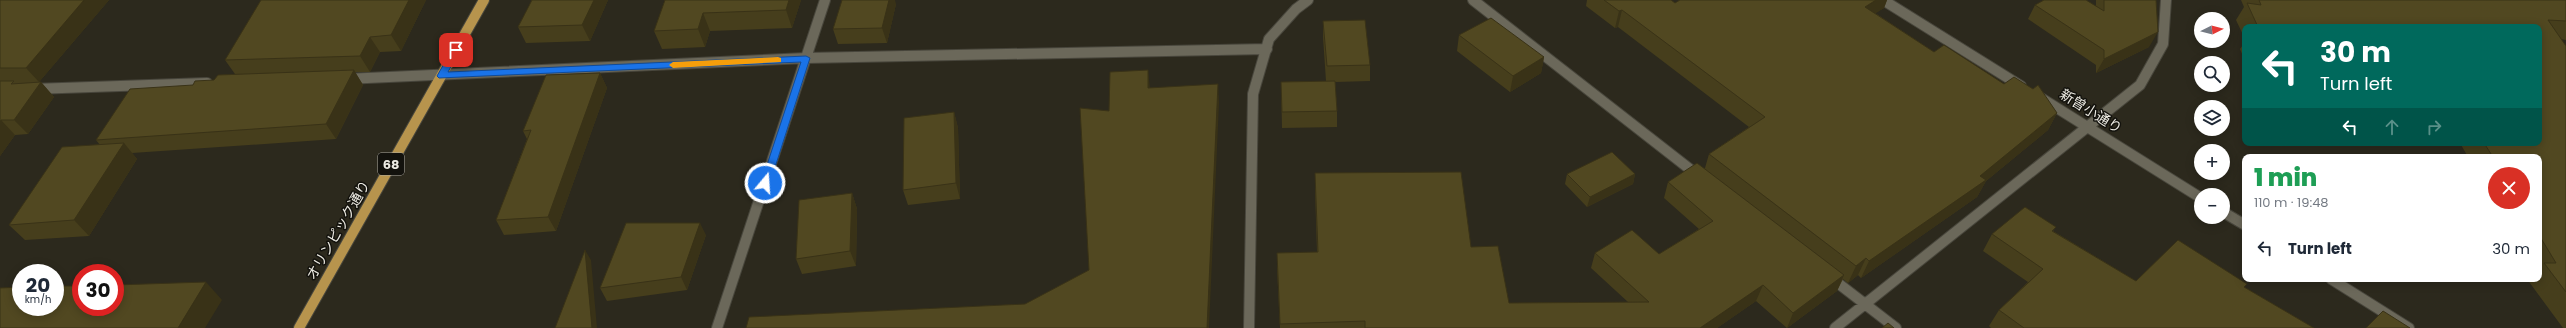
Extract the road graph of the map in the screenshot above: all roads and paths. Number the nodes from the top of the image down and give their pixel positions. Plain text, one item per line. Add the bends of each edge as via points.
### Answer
1 (484, 0) edge
2 (825, 0) edge
3 (1308, 0) edge
4 (1473, 0) edge
5 (1883, 0) edge
6 (2166, 0) edge
7 (1266, 49) junction
8 (806, 58) junction
9 (442, 76) junction
10 (331, 79) edge
11 (221, 83) edge
12 (24, 89) edge
13 (2086, 126) junction
14 (1706, 181) edge
15 (2194, 194) edge
16 (2230, 216) edge
17 (2242, 223) edge
18 (1820, 270) edge
19 (2336, 282) edge
20 (1864, 304) junction
21 (299, 328) edge
22 (717, 328) edge
23 (1249, 328) edge
24 (1836, 328) edge
25 (1896, 328) edge
26 (2409, 328) edge

1 - 9 main road, オリンピック通り / 68
2 - 8 street
3 - 7 street via 1296,9 1269,39
4 - 14 street
5 - 13 street, 新曽小通り
6 - 13 street via 2163,44 2140,85
7 - 8 street
7 - 23 street via 1253,94
8 - 9 street
8 - 22 street
9 - 10 street
9 - 21 main road, オリンピック通り / 68
11 - 12 street
13 - 15 street, 新曽小通り
13 - 20 street
16 - 17 street
18 - 20 street
19 - 26 street
20 - 24 street
20 - 25 street

